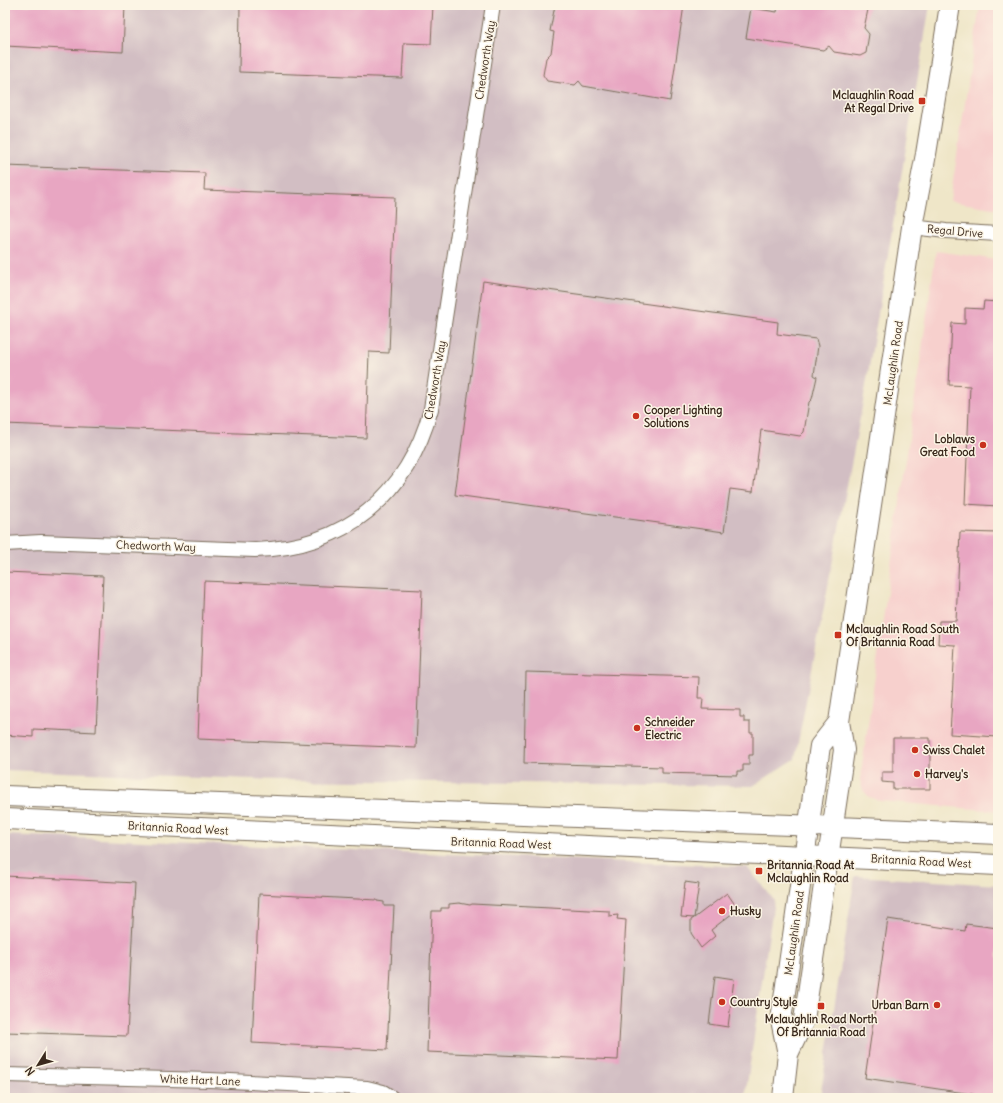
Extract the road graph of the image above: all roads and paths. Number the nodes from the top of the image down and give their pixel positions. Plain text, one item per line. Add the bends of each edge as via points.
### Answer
1 (493, 5) edge
2 (950, 5) edge
3 (912, 227) junction
4 (998, 234) edge
5 (5, 544) edge
6 (839, 722) junction
7 (5, 796) edge
8 (5, 820) edge
9 (809, 825) junction
10 (833, 826) junction
11 (998, 834) edge
12 (805, 855) junction
13 (828, 857) junction
14 (998, 865) edge
15 (788, 1054) junction
16 (5, 1075) edge
17 (392, 1098) edge
18 (783, 1098) edge

1 - 5 street, Chedworth Way via 431,409 425,432 413,458 393,487 366,513 346,527 323,537 287,547 255,550 41,542
2 - 3 main road, McLaughlin Road
3 - 4 street, Regal Drive
3 - 6 main road, McLaughlin Road
6 - 9 main road, McLaughlin Road via 820,746
6 - 10 main road, McLaughlin Road via 844,750
7 - 9 main road
8 - 12 main road, Britannia Road West
9 - 10 main road
9 - 12 main road, McLaughlin Road
10 - 11 main road
10 - 13 main road, McLaughlin Road
12 - 13 main road, Britannia Road West
12 - 15 main road, McLaughlin Road via 781,1020
13 - 14 main road, Britannia Road West
13 - 15 main road, McLaughlin Road via 804,1020
15 - 18 main road, McLaughlin Road
16 - 17 street, White Hart Lane via 210,1080 367,1088 383,1092

